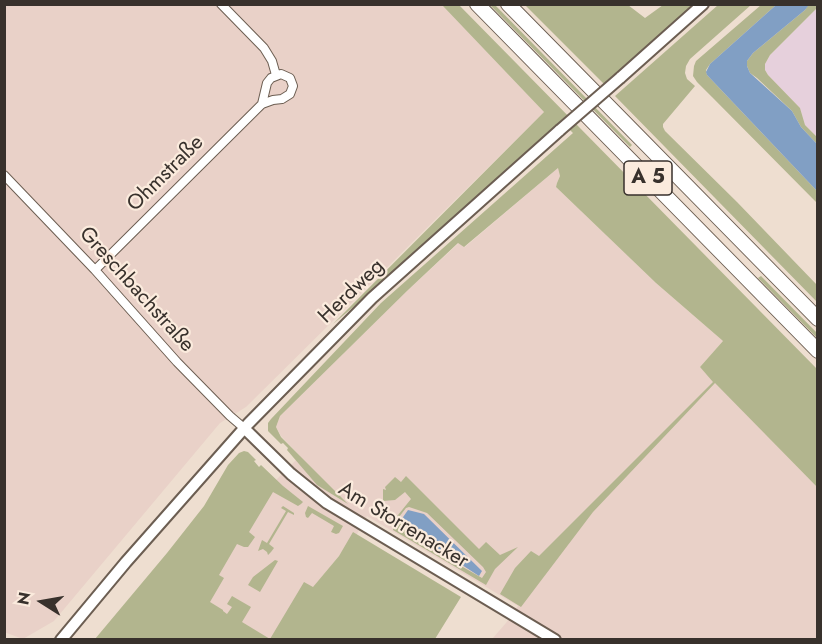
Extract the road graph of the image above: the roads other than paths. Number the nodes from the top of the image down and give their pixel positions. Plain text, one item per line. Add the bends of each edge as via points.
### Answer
1 (221, 4) edge
2 (477, 4) edge
3 (508, 4) edge
4 (703, 4) edge
5 (276, 75) junction
6 (262, 104) junction
7 (4, 174) edge
8 (95, 270) junction
9 (818, 319) edge
10 (818, 351) edge
11 (244, 429) junction
12 (61, 639) edge
13 (555, 639) edge

1 - 5 street via 264,48
2 - 10 highway, A 5
3 - 9 highway, A 5
4 - 11 main road, Herdweg, bridge via 372,298
5 - 6 street, Ohmstraße via 267,83
5 - 6 street via 285,75 293,82 293,89 282,99
6 - 8 street, Ohmstraße
7 - 8 street, Greschbachstraße
8 - 11 street, Greschbachstraße via 177,362
11 - 12 main road, Herdweg
11 - 13 main road, Am Storrenacker via 327,503

